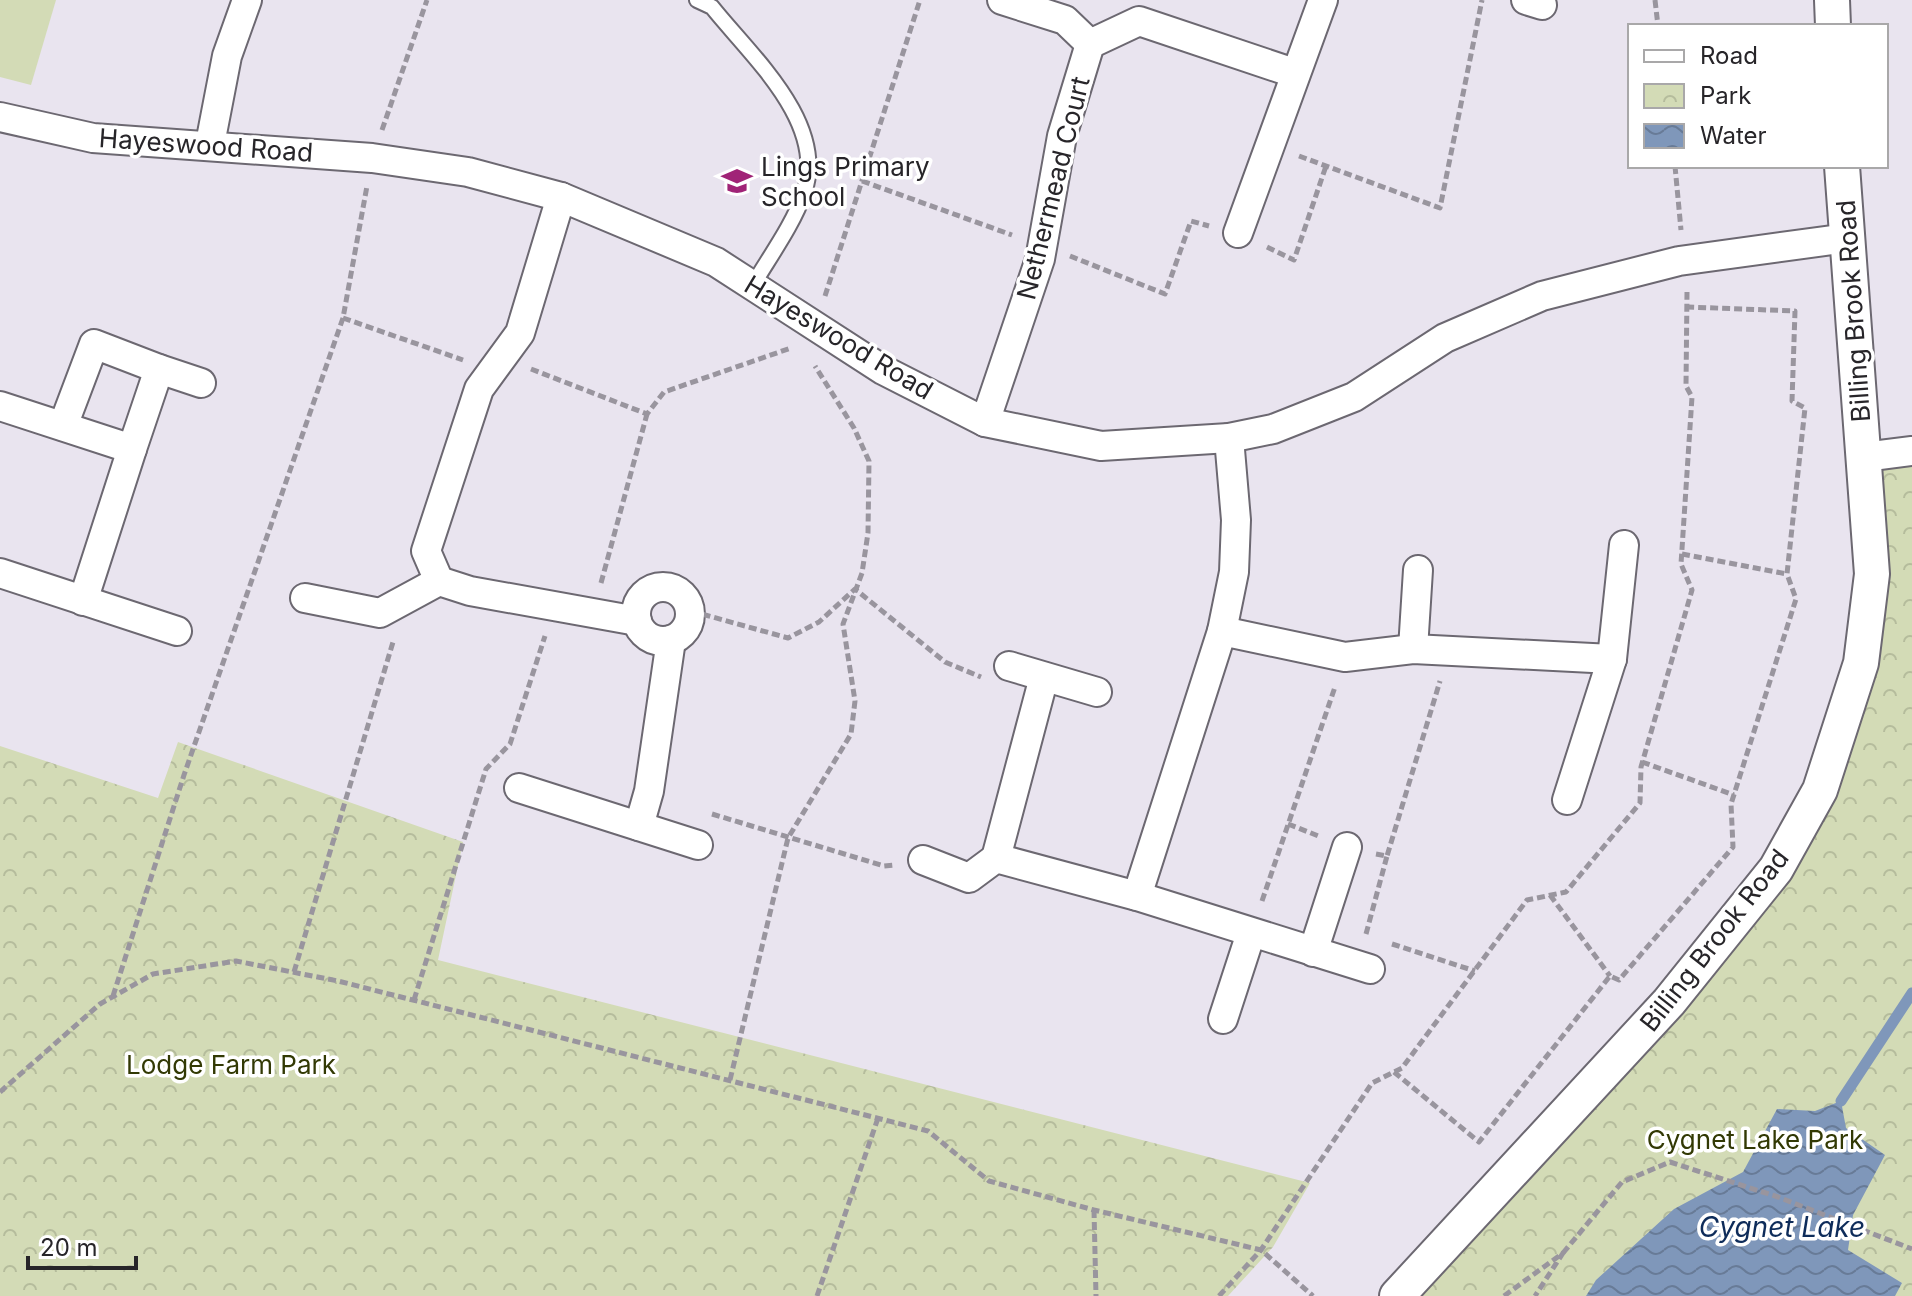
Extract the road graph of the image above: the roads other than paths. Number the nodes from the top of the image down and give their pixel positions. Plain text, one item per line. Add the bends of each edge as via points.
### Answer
1 (247, 0) edge
2 (697, 0) edge
3 (1002, 0) edge
4 (1323, 0) edge
5 (1832, 0) edge
6 (1833, 24) edge
7 (1090, 44) junction
8 (1294, 73) junction
9 (0, 117) edge
10 (210, 144) junction
11 (1842, 168) edge
12 (561, 197) junction
13 (1238, 233) road end
14 (1847, 238) junction
15 (753, 285) junction
16 (159, 369) junction
17 (201, 383) dead end
18 (0, 406) edge
19 (985, 422) junction
20 (63, 426) junction
21 (1229, 438) junction
22 (132, 449) junction
23 (1912, 451) edge
24 (1864, 457) junction
25 (1624, 545) dead end
26 (1418, 570) dead end
27 (0, 573) edge
28 (439, 581) junction
29 (305, 598) dead end
30 (83, 601) junction
31 (637, 621) junction
32 (177, 631) dead end
33 (1222, 631) junction
34 (671, 640) junction
35 (1413, 649) junction
36 (1612, 659) junction
37 (997, 672) road end
38 (1044, 677) junction
39 (1097, 692) dead end
40 (519, 788) dead end
41 (1567, 800) dead end
42 (639, 826) junction
43 (698, 845) dead end
44 (1347, 847) road end
45 (996, 858) junction
46 (923, 860) road end
47 (1137, 896) junction
48 (1251, 933) junction
49 (1313, 952) junction
50 (1370, 969) dead end
51 (1223, 1019) dead end
52 (1397, 1296) edge

1 - 10 street via 227,56
2 - 15 lane via 712,7 793,109 809,154 805,192
3 - 7 street, Nethermead Court via 1065,20
4 - 8 street
5 - 6 street
7 - 8 street, Nethermead Court via 1139,21
7 - 19 street, Nethermead Court via 1062,136 1042,246
8 - 13 street
9 - 10 street, Hayeswood Road via 93,138
10 - 12 street, Hayeswood Road via 468,172
11 - 14 street, Billing Brook Road
12 - 15 street, Hayeswood Road via 716,262
12 - 28 street via 520,333 479,389 426,551
14 - 21 street, Hayeswood Road via 1679,261 1542,296 1445,338 1354,397 1273,429
14 - 24 street, Billing Brook Road
15 - 19 street, Hayeswood Road via 809,335
16 - 17 street
16 - 20 street via 94,344
16 - 22 street
18 - 20 street
19 - 21 street, Hayeswood Road via 1101,446
20 - 22 street
21 - 33 street via 1236,520 1234,572
22 - 30 street
23 - 24 street, Billing Brook Road
24 - 52 street, Billing Brook Road via 1872,574 1861,663 1820,790 1776,869 1669,1002
25 - 36 street
26 - 35 street
27 - 30 street
28 - 29 street via 380,613
28 - 31 street
30 - 32 street
31 - 34 street via 647,637
31 - 34 street via 641,599 658,587 677,590 691,611 687,629
33 - 35 street via 1345,657
33 - 47 street
34 - 42 street
35 - 36 street
36 - 41 street
37 - 38 street
38 - 39 street
38 - 45 street
40 - 42 street
42 - 43 street
44 - 49 street
45 - 46 street via 969,878
45 - 47 street
47 - 48 street
48 - 49 street
48 - 51 street
49 - 50 street

